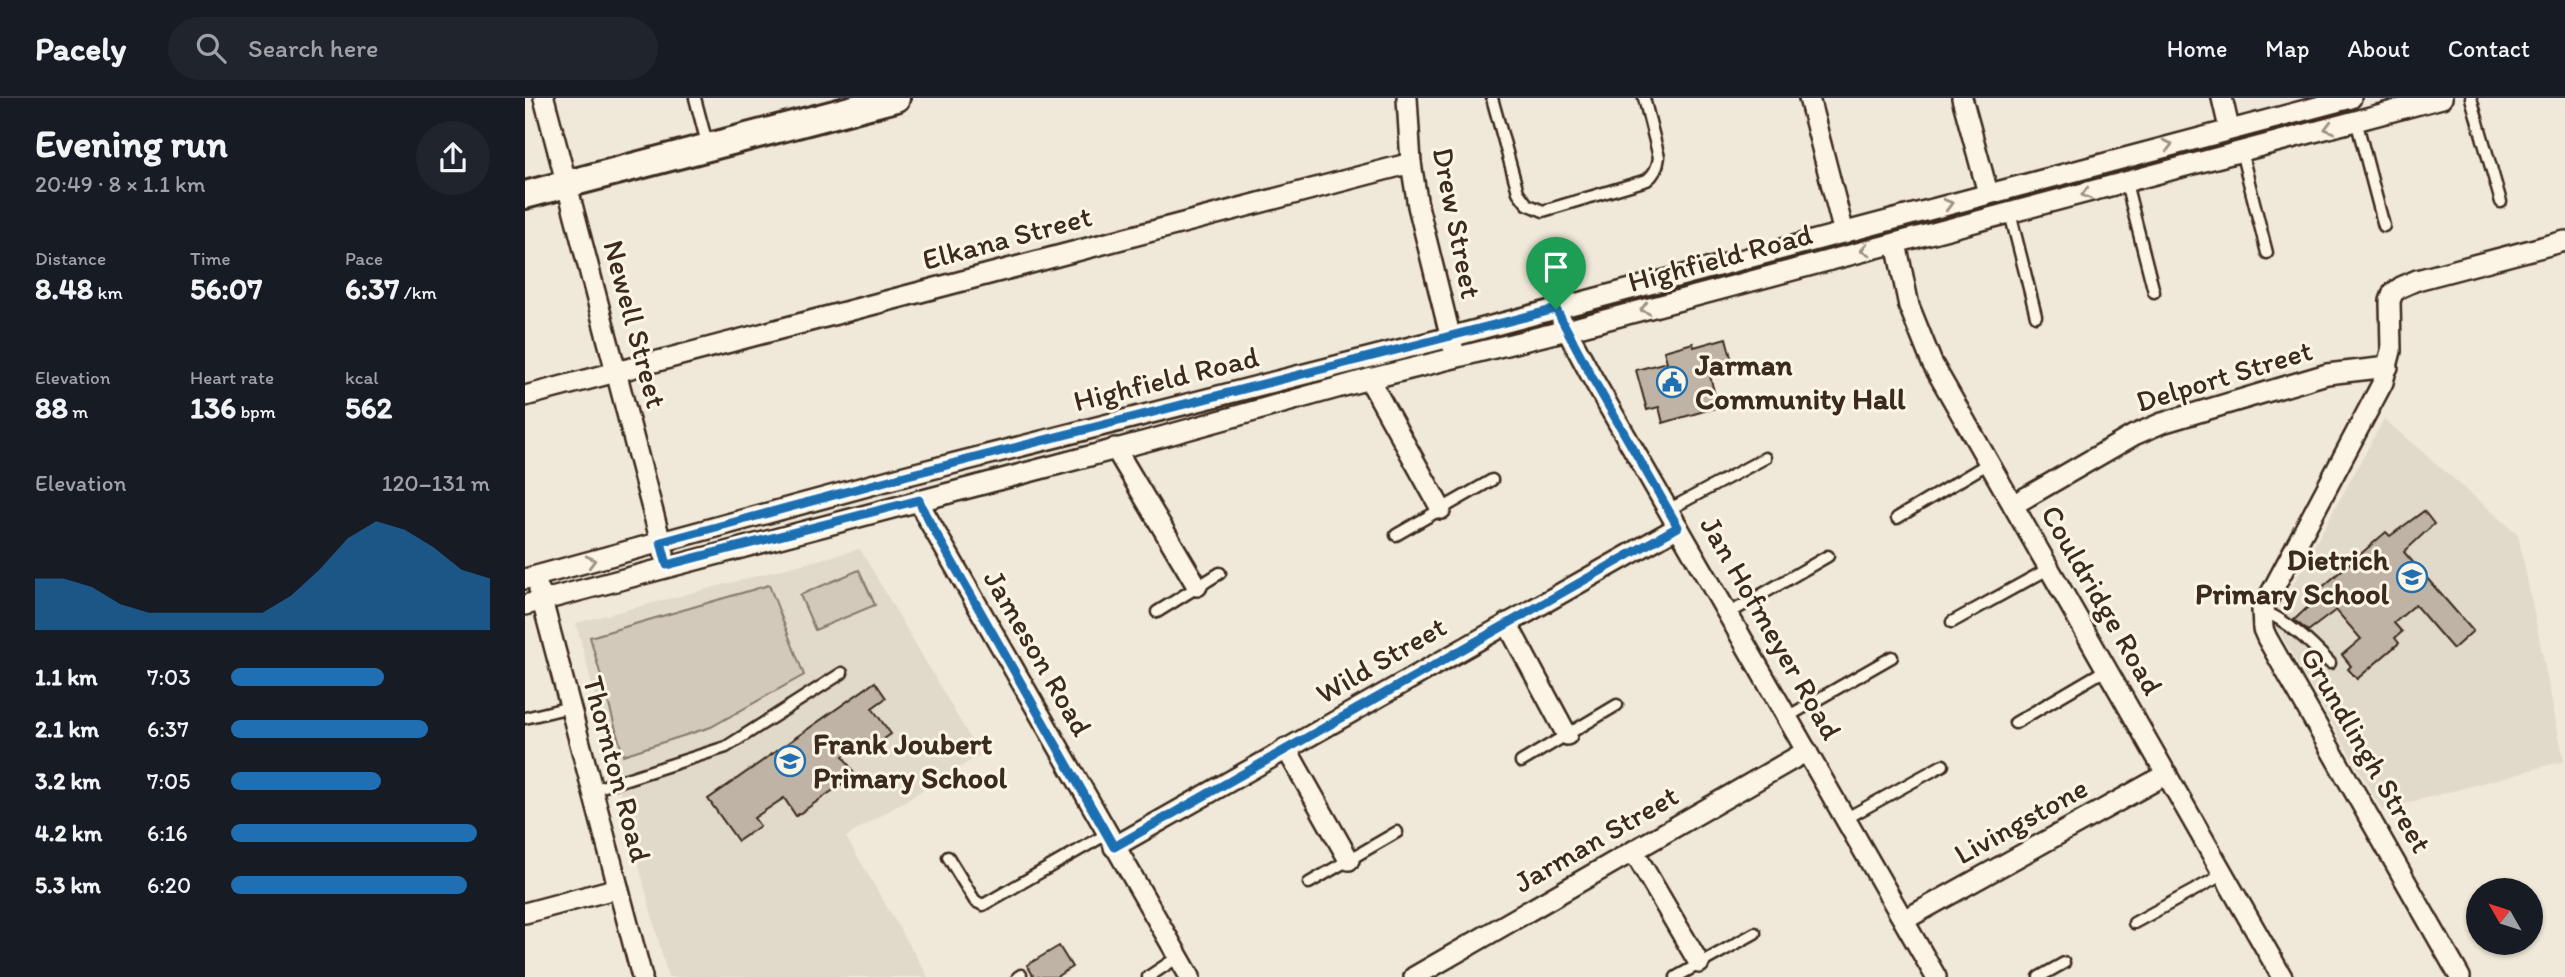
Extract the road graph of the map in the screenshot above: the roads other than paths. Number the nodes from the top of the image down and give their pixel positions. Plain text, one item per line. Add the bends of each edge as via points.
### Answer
1 (544, 98) edge
2 (695, 98) edge
3 (896, 98) edge
4 (1492, 98) edge
5 (1644, 98) edge
6 (1809, 98) edge
7 (1963, 98) edge
8 (2222, 98) edge
9 (2351, 98) edge
10 (2442, 98) edge
11 (2470, 98) edge
12 (1411, 99) edge
13 (2356, 120) junction
14 (2229, 128) junction
15 (708, 147) junction
16 (2241, 151) junction
17 (1411, 163) junction
18 (2126, 183) junction
19 (567, 184) junction
20 (1988, 193) junction
21 (525, 195) edge
22 (2501, 202) dead end
23 (2010, 213) junction
24 (2384, 226) dead end
25 (1844, 233) junction
26 (2565, 241) edge
27 (1896, 243) junction
28 (2267, 253) dead end
29 (2154, 292) dead end
30 (1556, 309) junction
31 (2036, 316) dead end
32 (1567, 331) junction
33 (1450, 337) junction
34 (1455, 358) junction
35 (2388, 367) junction
36 (618, 372) junction
37 (1369, 379) junction
38 (525, 397) edge
39 (1115, 448) junction
40 (1765, 458) dead end
41 (1989, 463) junction
42 (1492, 480) dead end
43 (919, 500) junction
44 (2013, 505) junction
45 (1441, 509) junction
46 (1897, 518) dead end
47 (1673, 519) junction
48 (1396, 535) dead end
49 (661, 542) junction
50 (1828, 556) dead end
51 (667, 565) junction
52 (2050, 568) junction
53 (1220, 573) dead end
54 (531, 577) edge
55 (1197, 586) junction
56 (534, 602) edge
57 (2262, 610) junction
58 (1157, 612) dead end
59 (1728, 614) junction
60 (1952, 622) dead end
61 (1507, 623) junction
62 (1892, 657) dead end
63 (2330, 663) dead end
64 (2108, 669) junction
65 (842, 673) dead end
66 (1617, 705) dead end
67 (570, 707) junction
68 (526, 714) edge
69 (1787, 716) junction
70 (2015, 723) dead end
71 (1567, 735) junction
72 (1286, 748) junction
73 (1807, 751) junction
74 (1521, 762) dead end
75 (1943, 765) dead end
76 (2167, 775) junction
77 (592, 790) junction
78 (1845, 819) junction
79 (1397, 832) dead end
80 (1110, 840) junction
81 (1634, 852) junction
82 (948, 857) dead end
83 (1349, 860) junction
84 (2224, 874) junction
85 (1309, 883) dead end
86 (618, 888) junction
87 (525, 913) edge
88 (1904, 920) junction
89 (2134, 923) dead end
90 (1755, 933) dead end
91 (1178, 957) junction
92 (2064, 962) dead end
93 (1699, 963) junction
94 (2280, 976) edge
95 (642, 977) edge
96 (1148, 977) edge
97 (1190, 977) edge
98 (1416, 977) edge
99 (1677, 977) edge
100 (1936, 977) edge
101 (2039, 977) edge
102 (2460, 977) edge

1 - 19 street, Newell Street
2 - 15 lane
3 - 15 street
4 - 5 lane via 1518,192 1527,204 1543,211 1652,176 1659,157
6 - 25 street
7 - 20 street
8 - 14 street
9 - 14 street, Highfield Road
10 - 13 street, Highfield Road
11 - 22 lane
12 - 17 street, Drew Street
13 -> 16 street, Highfield Road
13 - 24 lane
20 -> 14 street, Highfield Road
15 - 19 street
16 - 18 street, Highfield Road
16 - 28 lane
17 - 33 street, Drew Street
17 - 36 street, Elkana Street
18 -> 23 street, Highfield Road
18 - 29 lane
19 - 21 street
19 - 36 street, Newell Street
25 -> 20 street, Highfield Road
23 - 27 street, Highfield Road
23 - 31 lane
25 - 30 street, Highfield Road
26 - 35 street via 2401,287 2390,301
27 -> 32 street, Highfield Road
27 - 41 street, Couldridge Road via 1909,306 1924,347
30 - 32 street, Jan Hofmeyer Road
30 - 33 street, Highfield Road
32 - 34 street, Highfield Road
32 - 47 street, Jan Hofmeyer Road
33 - 34 street, Drew Street
33 - 49 street, Highfield Road
34 - 37 street, Highfield Road
35 - 44 street, Delport Street via 2327,374 2175,418 2134,435
35 - 57 street via 2375,400
36 - 38 street, Elkana Street
36 - 49 street, Newell Street
37 - 39 street, Highfield Road
37 - 45 street
39 - 43 street, Highfield Road
39 - 55 street
40 - 47 lane
41 - 44 street, Couldridge Road
41 - 46 lane
42 - 45 lane
43 - 51 street, Highfield Road
43 - 80 street, Jameson Road
44 - 52 street, Couldridge Road
45 - 48 lane
47 - 59 street, Jan Hofmeyer Road
47 - 61 street, Wild Street
49 - 51 street, Newell Street
54 -> 49 street, Highfield Road
50 - 59 lane
51 - 56 street, Highfield Road
52 - 60 lane
52 - 64 street, Couldridge Road
53 - 55 lane
54 - 56 street, Thornton Road
55 - 58 lane
56 - 67 street, Thornton Road
57 - 63 lane via 2282,620
57 - 102 street, Grundlingh Street via 2267,638
59 - 69 street, Jan Hofmeyer Road
61 - 71 street
61 - 72 street, Wild Street
62 - 69 lane
64 - 70 lane
64 - 76 street, Couldridge Road
65 - 77 lane via 726,747
66 - 71 lane
67 - 68 lane
67 - 77 street, Thornton Road
69 - 73 street, Jan Hofmeyer Road
71 - 74 lane
72 - 80 street, Wild Street
72 - 83 street
73 - 78 street, Jan Hofmeyer Road
73 - 81 street, Jarman Street
75 - 78 lane
76 - 84 street, Couldridge Road
76 - 88 street, Livingstone
77 - 86 street, Thornton Road
78 - 88 street, Jan Hofmeyer Road
79 - 83 lane
80 - 82 lane via 983,905 975,901
80 - 91 street, Jameson Road
81 - 93 street
81 - 98 street, Jarman Street
83 - 85 lane
84 - 89 lane
84 - 94 street, Couldridge Road
86 - 87 street
86 - 95 street, Thornton Road
88 - 100 street, Jan Hofmeyer Road
90 - 93 lane
91 - 96 lane
91 - 97 street, Jameson Road
92 - 101 lane
93 - 99 lane

